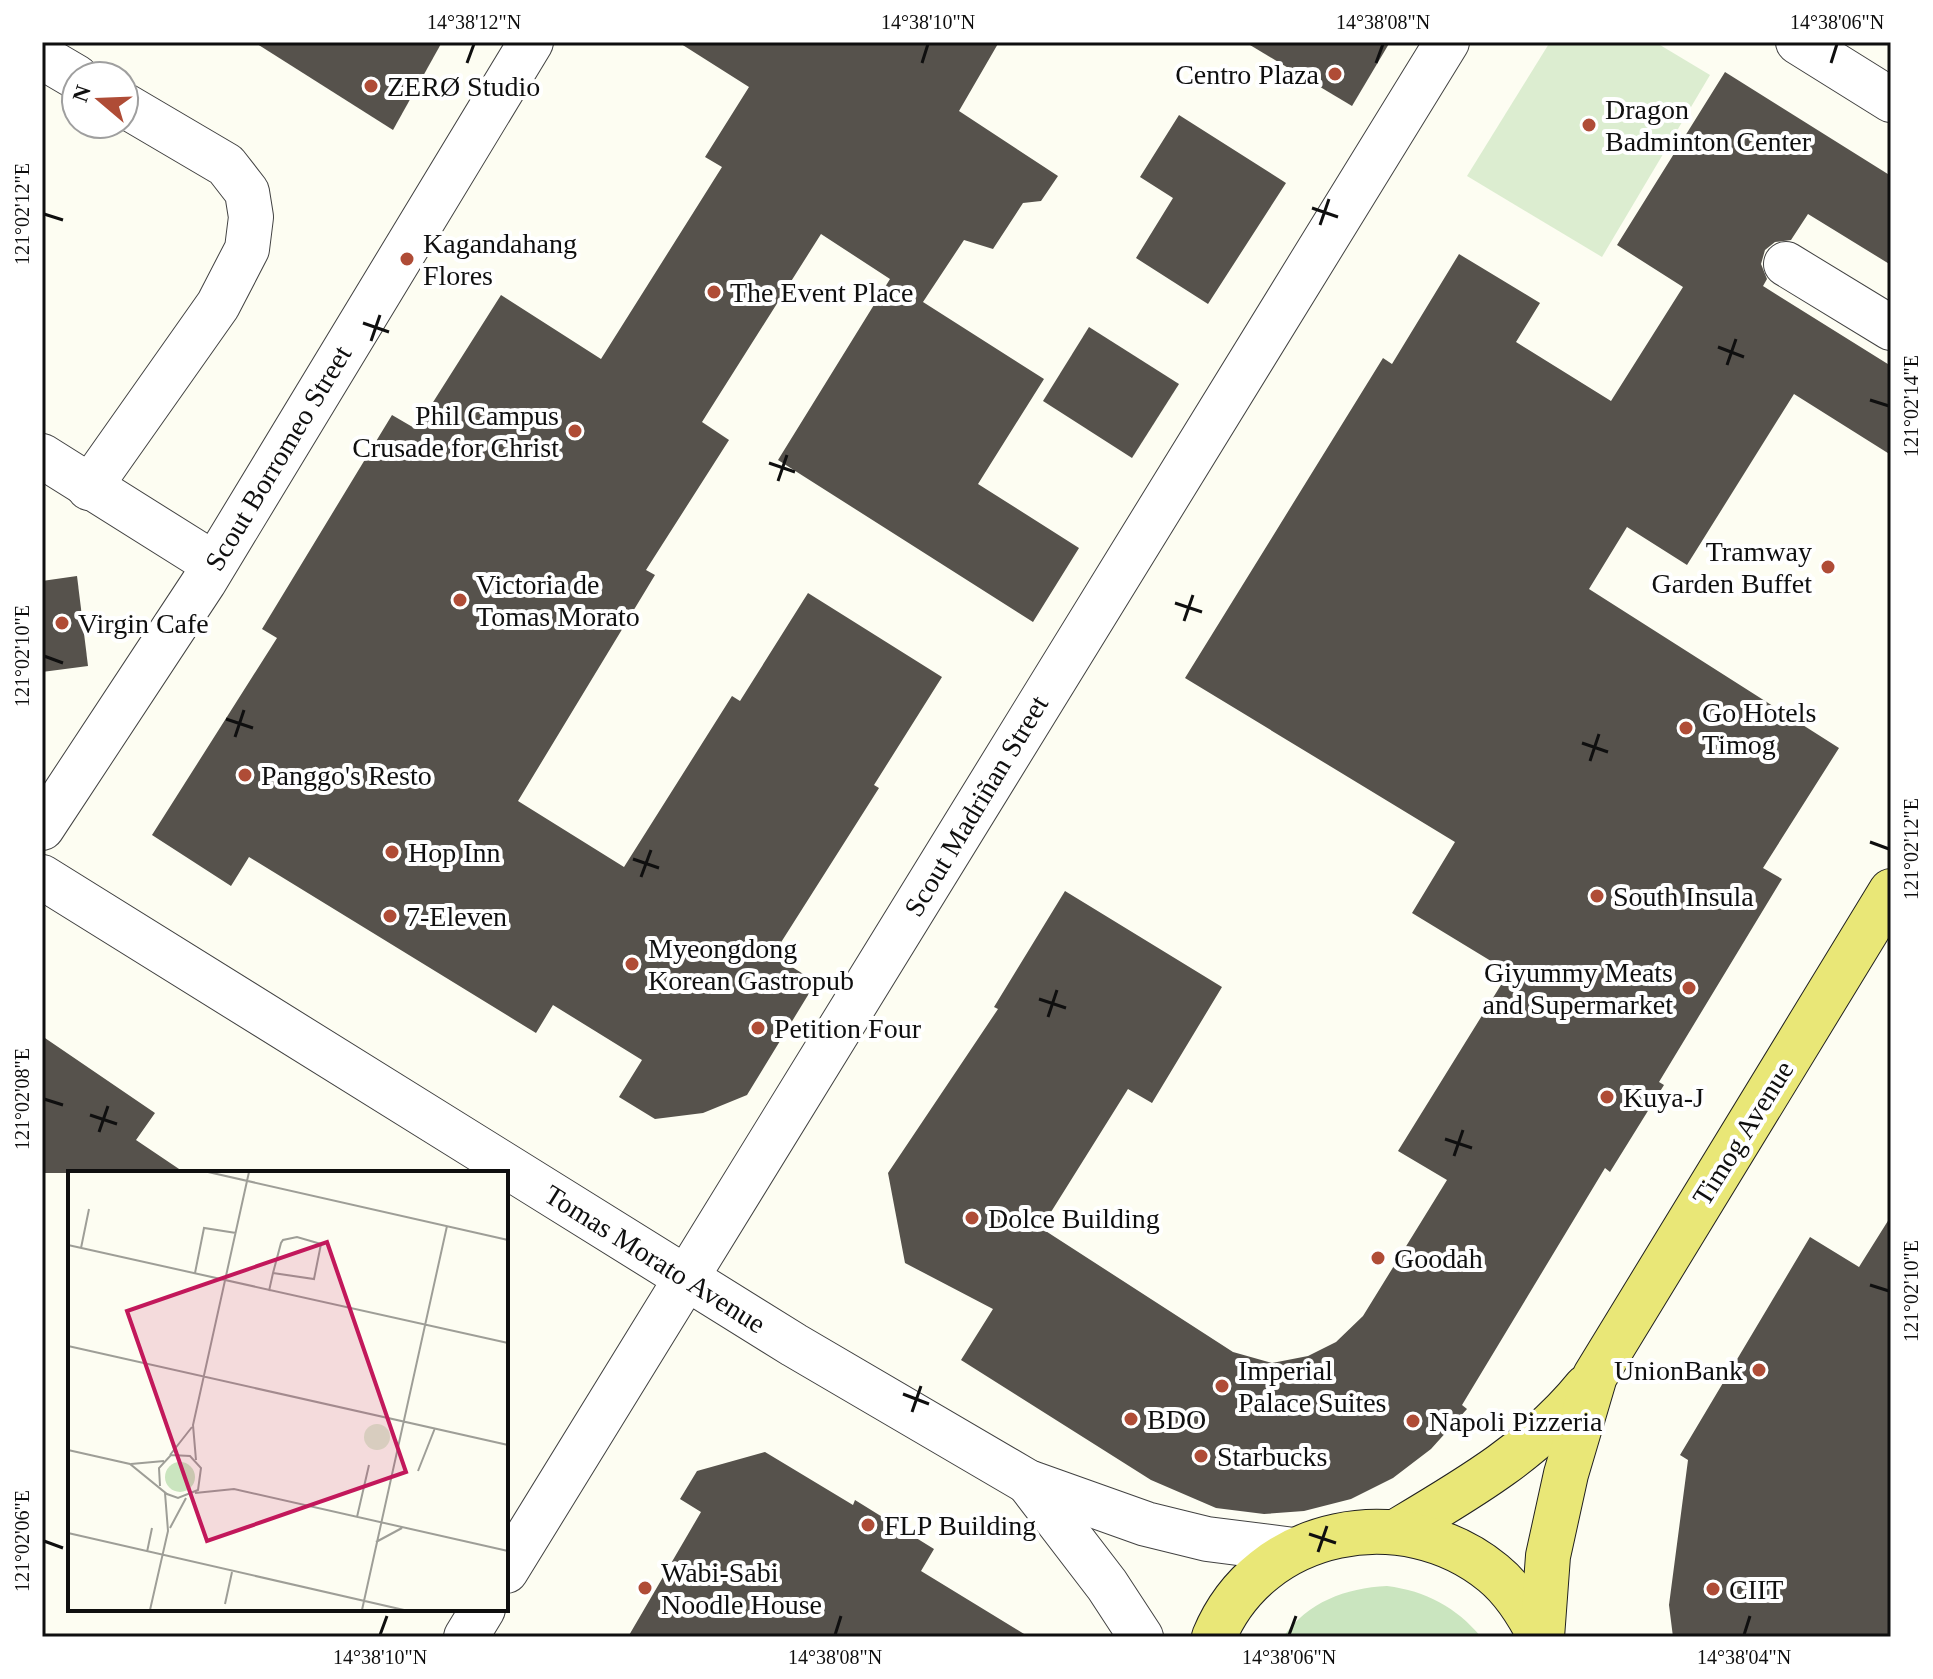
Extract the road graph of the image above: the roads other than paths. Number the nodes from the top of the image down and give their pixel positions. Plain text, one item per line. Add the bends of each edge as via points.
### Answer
1 (531, 42) edge
2 (1447, 42) edge
3 (1798, 42) edge
4 (42, 57) edge
5 (60, 68) edge
6 (1891, 100) edge
7 (140, 114) edge
8 (1786, 264) dead end
9 (1891, 328) edge
10 (42, 456) edge
11 (89, 488) junction
12 (214, 564) junction
13 (42, 828) edge
14 (42, 877) edge
15 (1891, 891) edge
16 (687, 1277) junction
17 (1595, 1376) junction
18 (1028, 1482) junction
19 (1397, 1531) junction
20 (1294, 1550) junction
21 (508, 1568) edge
22 (482, 1611) edge
23 (466, 1637) edge
24 (1141, 1637) edge
25 (1214, 1637) edge
26 (1541, 1637) edge

1 - 12 street, Scout Borromeo Street
2 - 16 street, Scout Madriñan Street
3 - 6 street
4 - 5 street
7 - 11 street via 226,165 247,192 247,249 218,305
8 - 9 street
10 - 11 street
11 - 12 street
12 - 13 street, Scout Borromeo Street
14 - 16 street, Tomas Morato Avenue
15 - 17 main road, Timog Avenue
16 - 18 street, Tomas Morato Avenue
16 - 21 street, Scout Madriñan Street
17 - 19 main road, Timog Avenue via 1557,1423 1465,1490
17 - 26 main road, Timog Avenue via 1548,1556
18 - 20 street, Tomas Morato Avenue via 1146,1524 1207,1539
18 - 24 street, Tomas Morato Avenue
19 - 20 main road via 1344,1533
19 - 26 main road via 1449,1546 1494,1574
20 - 25 main road via 1251,1583
22 - 23 street

